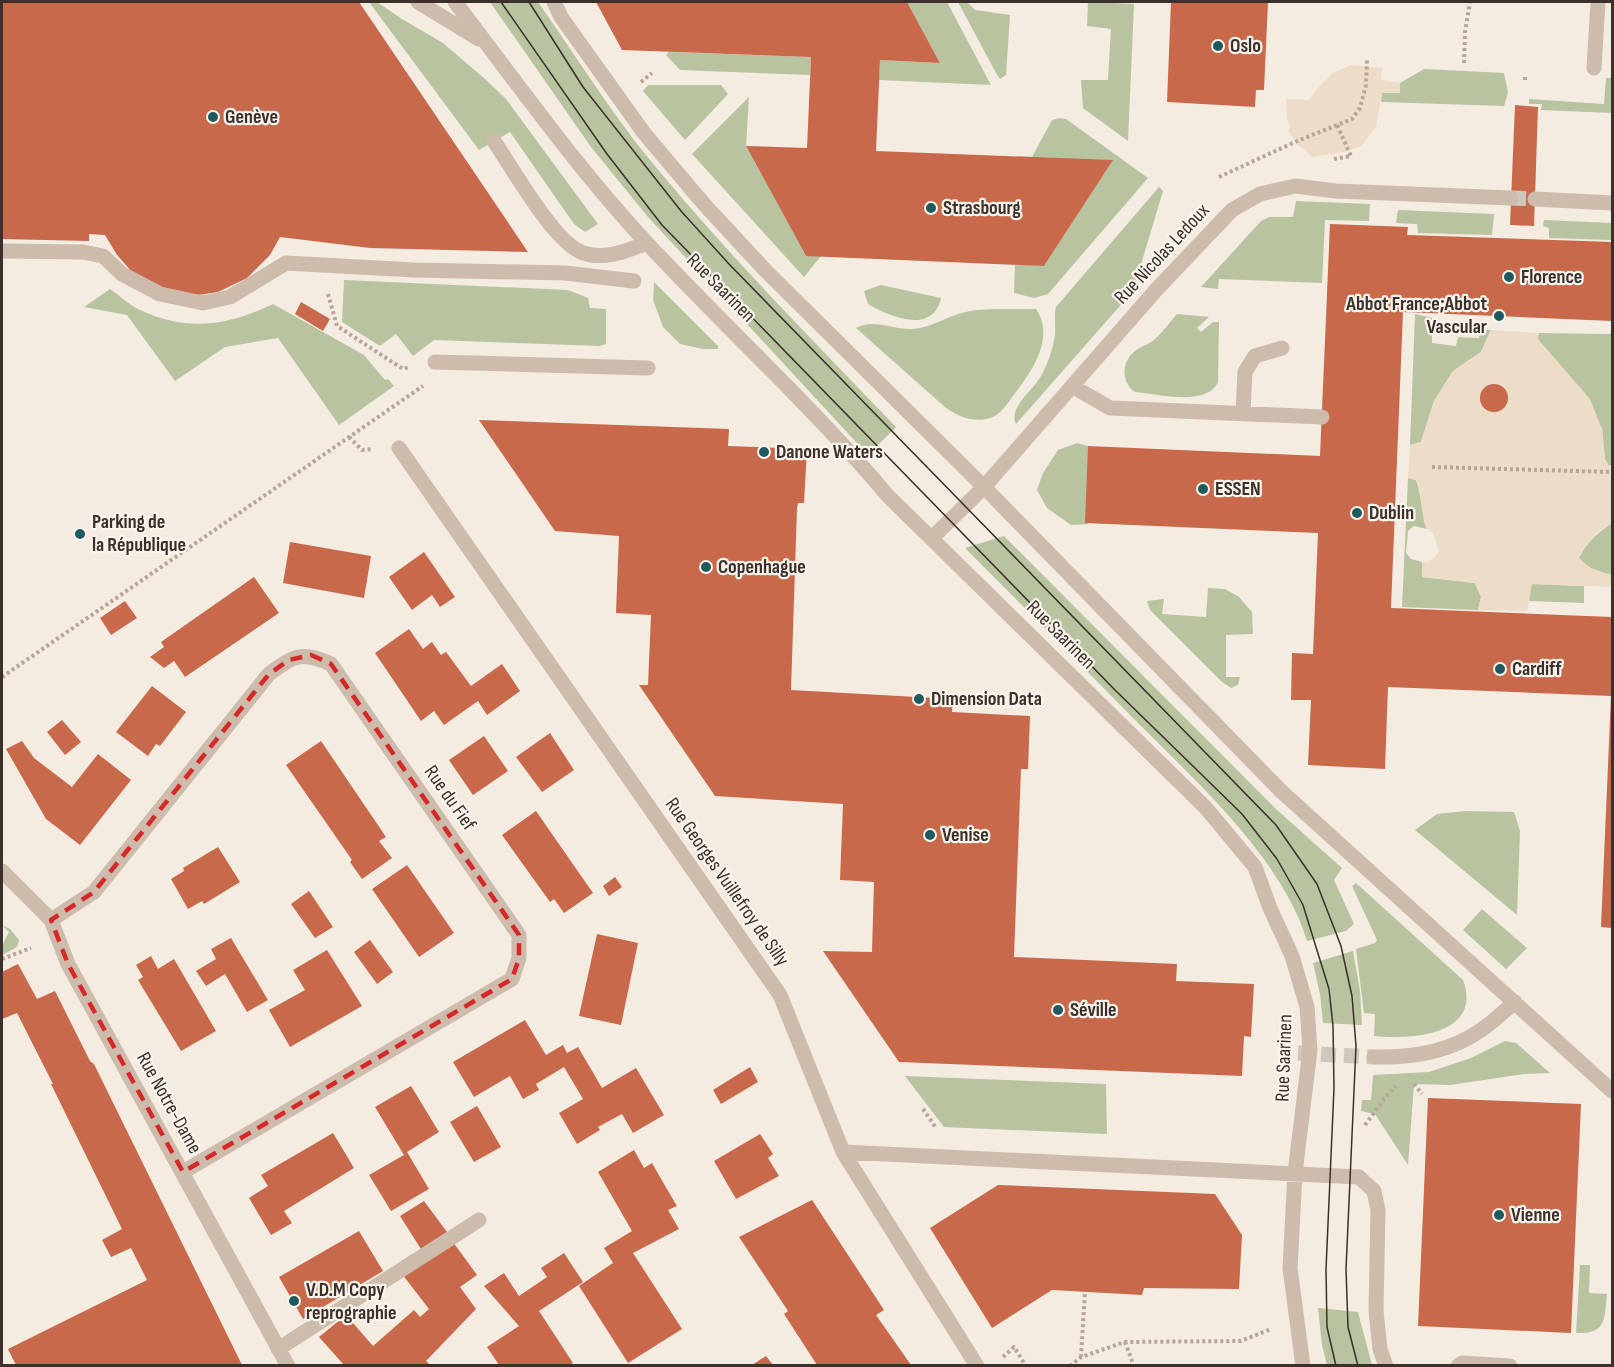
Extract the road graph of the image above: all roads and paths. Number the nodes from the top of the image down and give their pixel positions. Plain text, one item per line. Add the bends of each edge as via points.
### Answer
1 (417, 2) edge
2 (455, 2) edge
3 (554, 2) edge
4 (1470, 2) edge
5 (1598, 2) edge
6 (487, 43) junction
7 (1367, 58) dead end
8 (1464, 63) dead end
9 (1594, 68) dead end
10 (1525, 74) dead end
11 (1525, 80) dead end
12 (1337, 125) junction
13 (494, 141) dead end
14 (1330, 159) dead end
15 (1219, 177) dead end
16 (1511, 198) tunnel mouth
17 (1535, 199) tunnel mouth
18 (1612, 203) edge
19 (647, 243) junction
20 (2, 251) edge
21 (634, 281) dead end
22 (327, 293) dead end
23 (1282, 348) dead end
24 (435, 362) junction
25 (648, 368) dead end
26 (1072, 386) junction
27 (1243, 413) junction
28 (1322, 417) dead end
29 (399, 448) dead end
30 (1432, 467) dead end
31 (1612, 472) edge
32 (984, 487) junction
33 (932, 538) junction
34 (2, 677) edge
35 (2, 871) edge
36 (51, 920) junction
37 (31, 948) dead end
38 (2, 959) edge
39 (1515, 1002) junction
40 (1374, 1057) tunnel mouth
41 (1409, 1083) dead end
42 (1398, 1084) dead end
43 (1612, 1091) edge
44 (1422, 1094) dead end
45 (923, 1109) dead end
46 (1365, 1125) dead end
47 (940, 1134) dead end
48 (843, 1152) junction
49 (183, 1173) junction
50 (1295, 1173) junction
51 (479, 1220) dead end
52 (1085, 1292) dead end
53 (1275, 1328) dead end
54 (1125, 1342) junction
55 (278, 1349) junction
56 (1081, 1358) junction
57 (1000, 1359) dead end
58 (288, 1365) edge
59 (977, 1365) edge
60 (1026, 1365) edge
61 (1070, 1365) edge
62 (1134, 1365) edge
63 (1304, 1365) edge
64 (1386, 1365) edge
65 (1458, 1365) edge
66 (1510, 1365) edge

1 - 6 street
2 - 6 street, Rue Saarinen
3 - 32 street via 644,133 703,203 764,269
4 - 8 path
5 - 9 street
6 - 19 street, Rue Saarinen via 580,167
7 - 12 path via 1360,108 1352,119
10 - 11 path
12 - 14 path via 1351,156
12 - 15 path
13 - 19 street via 566,242 581,252 606,256
16 - 26 street, Rue Nicolas Ledoux via 1294,186 1260,194 1232,210
17 - 18 street
19 - 33 street, Rue Saarinen
20 - 21 street via 83,252 103,256 122,274 160,294 203,303 230,297 286,263 565,273
22 - 24 path via 337,327 403,369
23 - 27 street via 1255,356 1245,372
24 - 25 street
24 - 34 path via 432,380
26 - 27 street via 1110,408
26 - 32 street, Rue Nicolas Ledoux
27 - 28 street
29 - 48 street, Rue Georges Vuillefroy de Silly via 780,995
30 - 31 path
32 - 33 street, Rue Nicolas Ledoux
32 - 39 street via 1281,791
33 - 50 street, Rue Saarinen via 1206,808 1255,867 1292,956 1308,1007 1310,1050
35 - 36 street, Rue Notre-Dame
36 - 49 street, Rue Notre-Dame via 68,964
36 - 49 street, Rue du Fief via 94,892 269,674 289,660 311,655 331,664 519,935 519,958 512,979
37 - 38 path
39 - 40 street via 1478,1033 1439,1051 1406,1058
39 - 43 street
41 - 44 path
42 - 46 path
45 - 47 path
48 - 50 street
48 - 59 street, Rue Georges Vuillefroy de Silly
49 - 55 street, Rue Notre-Dame
50 - 63 street, Rue Saarinen via 1290,1268
50 - 64 street via 1359,1177 1374,1191 1378,1210 1376,1311
51 - 55 street
52 - 56 path
53 - 54 path via 1240,1341
54 - 56 path
54 - 62 path
55 - 58 street, Rue Notre-Dame
56 - 61 path
57 - 60 path via 1014,1347
65 - 66 street

